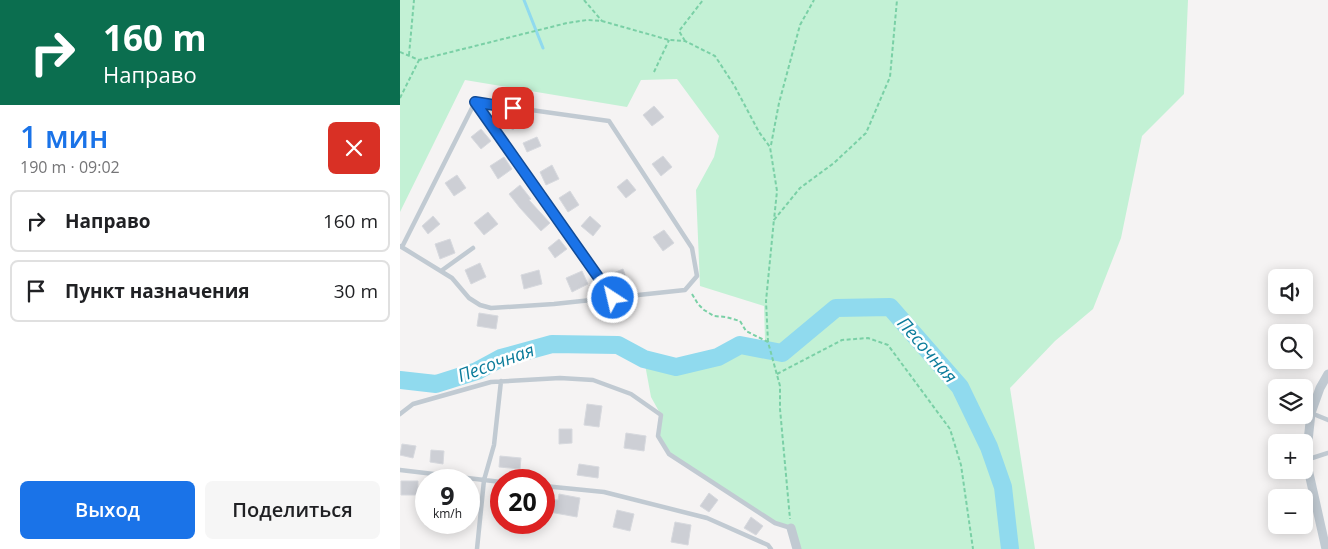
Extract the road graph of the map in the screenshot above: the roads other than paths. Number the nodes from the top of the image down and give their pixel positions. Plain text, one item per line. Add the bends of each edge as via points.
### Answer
1 (475, 102) junction
2 (401, 247) edge
3 (473, 248) dead end
4 (441, 271) junction
5 (613, 298) junction
6 (1328, 374) edge
7 (501, 381) junction
8 (1313, 407) edge
9 (400, 414) edge
10 (1313, 414) edge
11 (1328, 420) edge
12 (1328, 453) edge
13 (1313, 458) edge
14 (400, 470) edge
15 (1310, 479) edge
16 (484, 480) junction
17 (490, 481) edge
18 (555, 487) edge
19 (791, 528) joint
20 (477, 549) edge
21 (771, 549) edge
22 (797, 549) edge
23 (1326, 549) edge

1 - 2 lane
1 - 5 lane
1 - 5 lane via 609,121 692,248 697,276 685,290
2 - 4 lane
3 - 4 lane
4 - 5 lane via 452,278 469,298 491,308
6 - 8 street
7 - 9 lane via 412,404
7 - 16 lane via 494,445
7 - 19 lane via 593,380 631,394 661,415 658,436 669,454 775,522
10 - 11 lane
12 - 13 lane
14 - 16 lane
15 - 23 street
16 - 17 lane
16 - 20 lane
18 - 21 lane via 604,492 707,518
19 - 22 street

